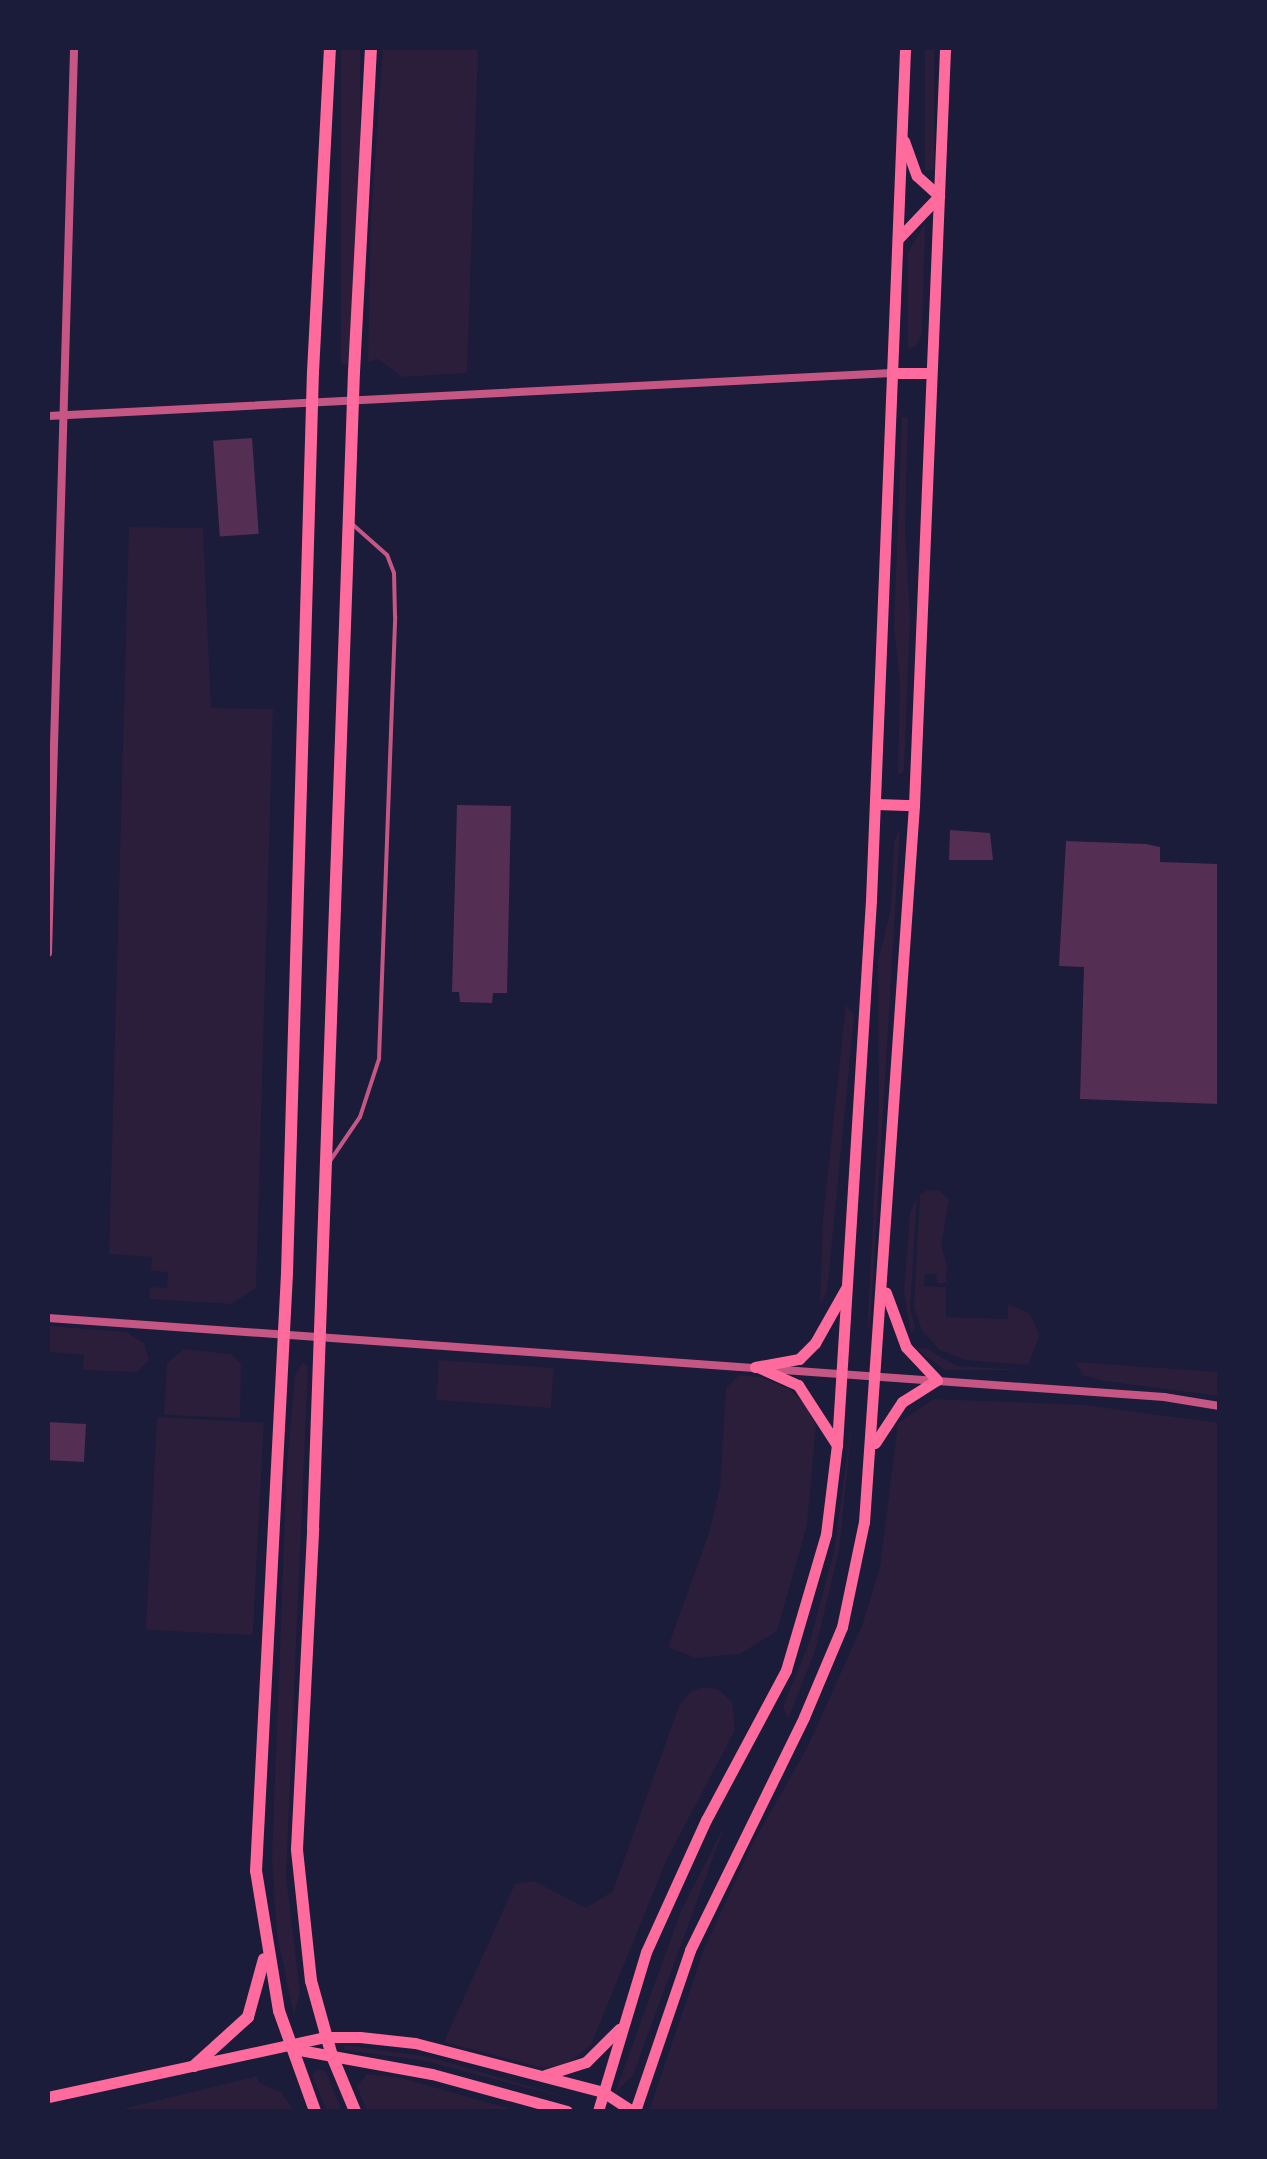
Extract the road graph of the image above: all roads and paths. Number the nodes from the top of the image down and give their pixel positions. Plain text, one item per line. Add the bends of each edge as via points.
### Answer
1 (74, 48) edge
2 (330, 48) edge
3 (371, 48) edge
4 (905, 48) edge
5 (945, 48) edge
6 (902, 132) junction
7 (939, 196) junction
8 (897, 240) junction
9 (892, 373) junction
10 (931, 373) junction
11 (352, 402) junction
12 (312, 405) junction
13 (48, 416) edge
14 (64, 416) junction
15 (349, 522) junction
16 (876, 804) junction
17 (914, 805) junction
18 (48, 953) edge
19 (326, 1166) junction
20 (848, 1284) junction
21 (884, 1285) junction
22 (48, 1318) edge
23 (283, 1333) junction
24 (320, 1335) junction
25 (755, 1367) junction
26 (842, 1373) junction
27 (878, 1376) junction
28 (937, 1380) junction
29 (1219, 1406) edge
30 (837, 1445) junction
31 (873, 1447) junction
32 (265, 1952) junction
33 (623, 2023) junction
34 (326, 2037) junction
35 (290, 2048) junction
36 (332, 2056) junction
37 (194, 2066) junction
38 (540, 2077) junction
39 (603, 2092) junction
40 (48, 2097) edge
41 (315, 2111) edge
42 (355, 2111) edge
43 (567, 2111) edge
44 (598, 2111) edge
45 (634, 2111) edge

1 - 14 street
2 - 12 main road
3 - 11 main road
4 - 6 main road
5 - 7 main road
6 - 7 main road via 917,176
6 - 8 main road
7 - 8 main road
7 - 10 main road
8 - 9 main road
9 - 10 main road
9 - 11 street
9 - 16 main road
10 - 17 main road
11 - 12 street
11 - 15 main road
12 - 14 street
12 - 23 main road
13 - 14 street
14 - 18 street
15 - 19 main road
15 - 19 lane via 387,555 394,573 395,616 379,1059 360,1117
16 - 17 main road
16 - 20 main road
17 - 21 main road
19 - 24 main road
20 - 25 main road via 811,1349 799,1359
20 - 26 main road
21 - 27 main road
21 - 28 main road via 906,1347
22 - 23 street
23 - 24 street
23 - 32 main road via 256,1871
24 - 25 street
24 - 34 main road via 297,1849 304,1945
25 - 26 street
25 - 30 main road via 798,1385
26 - 27 street
26 - 30 main road
27 - 28 street
27 - 31 main road
28 - 29 street
28 - 31 main road via 902,1402
30 - 33 main road via 826,1534 786,1670 674,1886
31 - 45 main road via 857,1566 842,1627 690,1950
32 - 35 main road
32 - 37 main road via 248,2017
33 - 38 main road via 586,2062
33 - 39 main road
34 - 35 main road
34 - 36 main road
34 - 38 main road via 415,2043
35 - 36 main road
35 - 37 main road
35 - 41 main road
36 - 42 main road
36 - 43 main road via 432,2074
37 - 40 main road
38 - 39 main road
39 - 44 main road
39 - 45 main road

